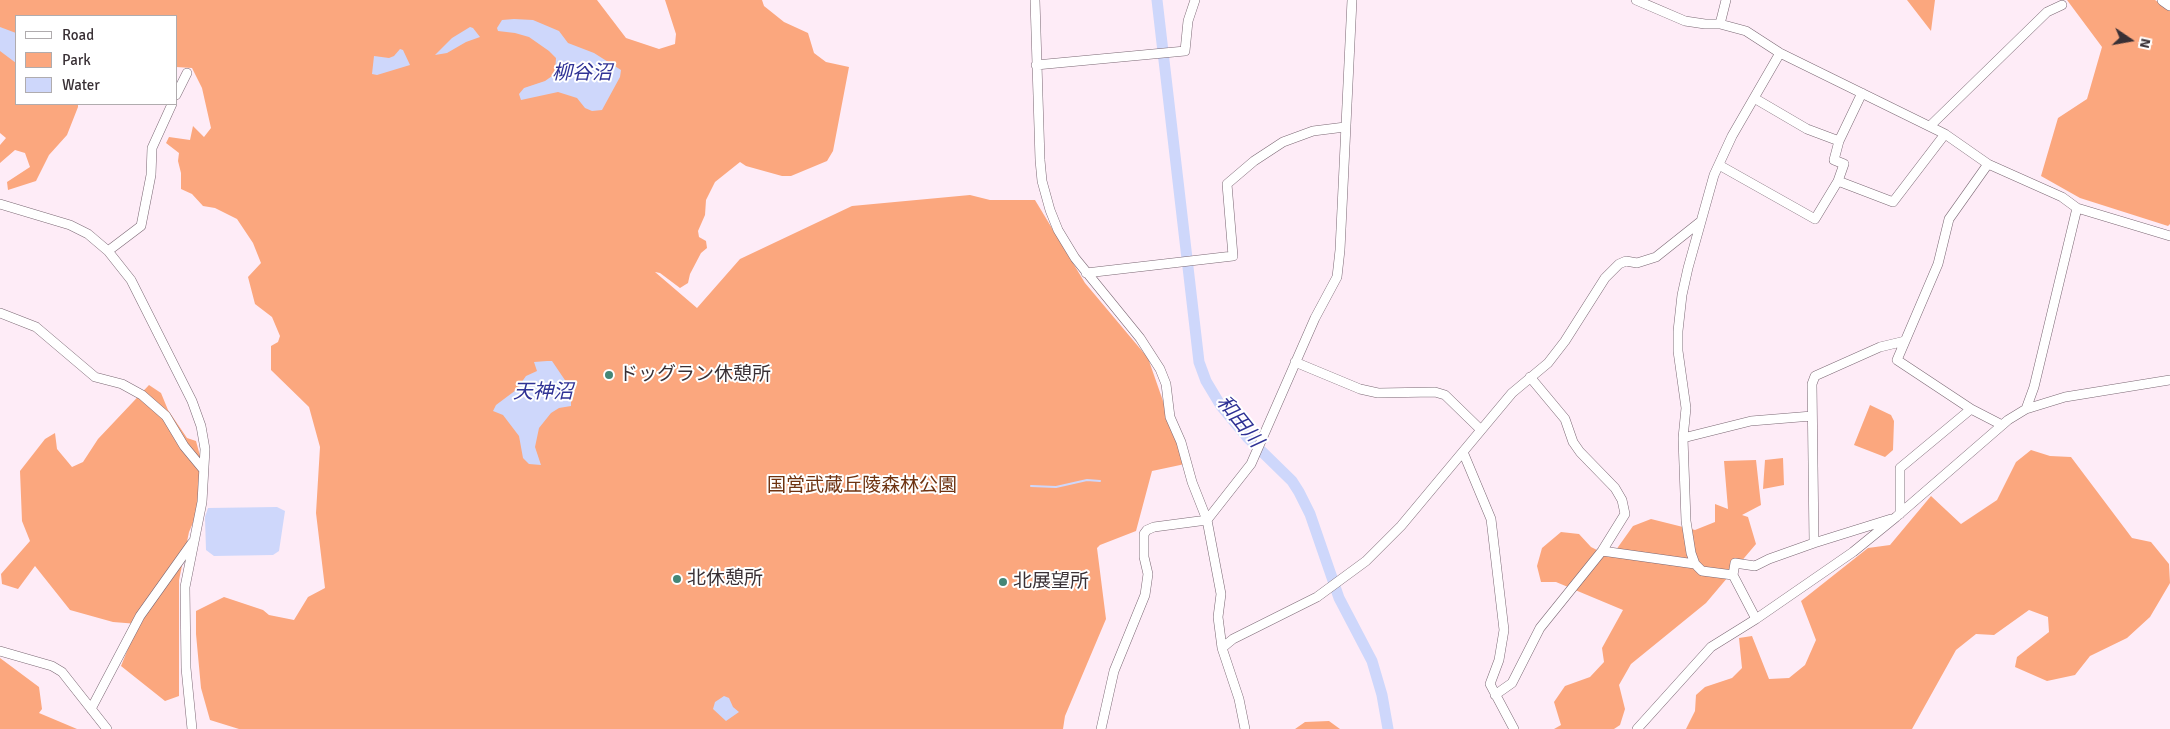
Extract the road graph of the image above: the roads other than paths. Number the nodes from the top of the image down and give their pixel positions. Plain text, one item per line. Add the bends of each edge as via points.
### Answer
1 (1035, 0) edge
2 (1195, 0) edge
3 (1352, 0) edge
4 (1636, 0) edge
5 (1726, 0) edge
6 (2163, 0) edge
7 (2062, 5) dead end
8 (2170, 5) edge
9 (1720, 24) junction
10 (1780, 53) junction
11 (1036, 65) junction
12 (187, 73) dead end
13 (178, 91) edge
14 (1862, 93) junction
15 (1754, 98) junction
16 (172, 105) edge
17 (1930, 126) junction
18 (1345, 127) junction
19 (1945, 134) junction
20 (1839, 141) junction
21 (1988, 164) junction
22 (1719, 165) junction
23 (1838, 181) junction
24 (0, 204) edge
25 (2077, 208) junction
26 (1700, 222) junction
27 (2170, 236) edge
28 (108, 251) junction
29 (1086, 273) junction
30 (0, 313) edge
31 (1905, 341) junction
32 (1295, 362) junction
33 (1530, 377) junction
34 (2170, 380) edge
35 (1971, 409) junction
36 (2026, 409) junction
37 (1812, 416) junction
38 (2002, 425) junction
39 (1480, 428) junction
40 (1683, 438) junction
41 (1463, 452) junction
42 (203, 469) junction
43 (1898, 516) junction
44 (1206, 520) junction
45 (195, 539) junction
46 (1814, 543) junction
47 (1602, 551) junction
48 (1695, 564) junction
49 (1733, 575) junction
50 (1756, 619) junction
51 (1222, 648) junction
52 (0, 651) edge
53 (1495, 696) junction
54 (91, 709) junction
55 (107, 729) edge
56 (192, 729) edge
57 (1101, 729) edge
58 (1245, 729) edge
59 (1514, 729) edge
60 (1637, 729) edge

1 - 11 street
2 - 11 street via 1188,21 1186,51
3 - 18 street
4 - 9 street via 1685,21
5 - 9 street
6 - 8 main road
7 - 17 street via 2047,12
9 - 10 street via 1746,31
10 - 14 street
10 - 15 street
11 - 29 street via 1042,181 1058,230
12 - 13 street
14 - 17 street
14 - 20 street
15 - 20 street via 1807,129
15 - 22 street
16 - 28 street via 152,148 151,175 141,226
17 - 19 street
18 - 29 street via 1312,131 1283,142 1254,160 1227,184 1233,256
18 - 32 street via 1337,277
19 - 21 street
19 - 23 street via 1893,202
20 - 23 street via 1834,160 1844,164
21 - 25 street via 2062,197
21 - 31 street via 1950,219 1938,264
22 - 23 street via 1815,219
22 - 26 street
24 - 28 street via 70,225 88,234
25 - 27 street
25 - 36 street
26 - 33 street via 1656,257 1619,264 1605,278 1548,363
26 - 40 street via 1682,295 1678,331 1686,408
28 - 42 street via 131,280 187,390 201,426 205,449
29 - 44 street via 1140,338 1160,369 1166,384 1170,417
30 - 42 street via 36,327 95,377 122,384 142,395 166,416
31 - 35 street via 1897,360
31 - 37 street via 1880,348 1815,376
32 - 39 street via 1360,389 1378,393 1435,392 1445,395
32 - 44 street via 1251,464
33 - 39 street
33 - 47 street via 1565,419 1580,452 1615,488 1622,500 1625,514
34 - 36 street via 2065,398
35 - 38 street
35 - 43 street via 1900,468
36 - 38 street
37 - 40 street via 1751,421
37 - 46 street
38 - 43 street
39 - 41 street
40 - 48 street via 1686,521
41 - 51 street via 1401,526 1366,561 1317,598 1233,639
41 - 53 street via 1491,519 1504,630 1499,660 1490,684
42 - 45 street via 202,502
43 - 46 street
43 - 50 street via 1853,552
44 - 51 street via 1221,594 1218,617
44 - 57 street via 1154,528 1144,534 1148,574 1145,595 1114,672
45 - 54 street via 140,616
45 - 56 street via 185,587 186,668
46 - 49 street via 1756,566 1735,563
47 - 48 street
47 - 53 street via 1540,628 1512,683
48 - 49 street via 1702,571
49 - 50 street
50 - 60 street via 1711,647
51 - 58 street
52 - 54 street via 58,670
53 - 59 street
54 - 55 street

